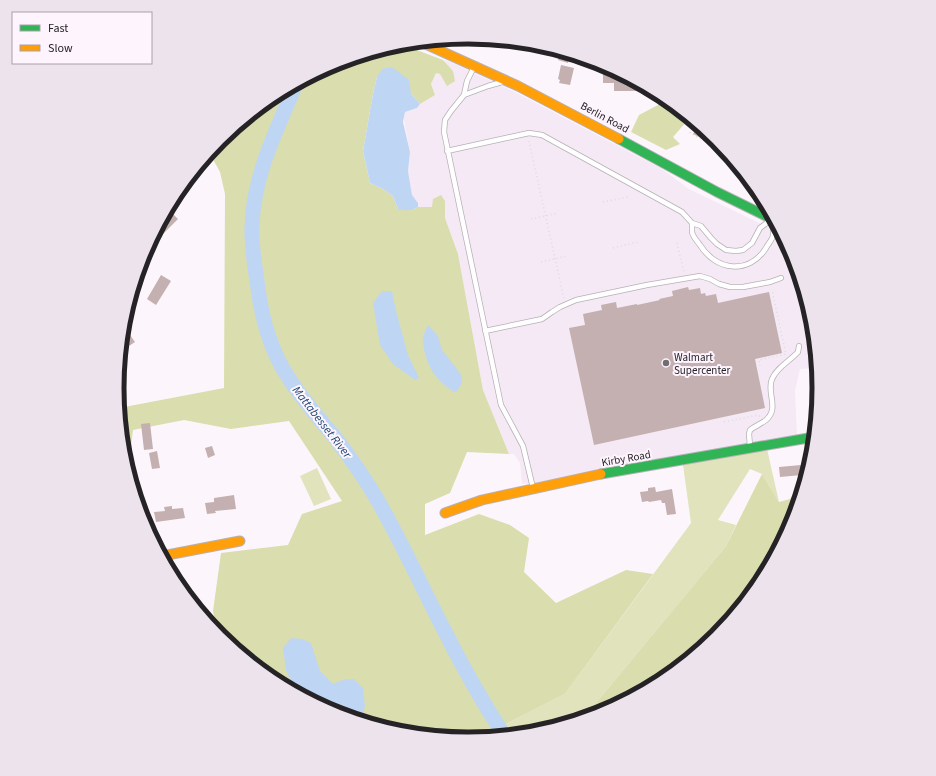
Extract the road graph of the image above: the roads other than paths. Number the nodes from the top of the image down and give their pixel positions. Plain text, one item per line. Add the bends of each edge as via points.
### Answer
1 (431, 46) edge
2 (475, 65) junction
3 (508, 81) junction
4 (464, 95) junction
5 (447, 151) junction
6 (766, 217) edge
7 (769, 222) edge
8 (692, 223) junction
9 (773, 229) edge
10 (781, 278) dead end
11 (485, 331) junction
12 (799, 346) dead end
13 (808, 438) edge
14 (750, 448) junction
15 (533, 489) junction
16 (445, 513) dead end
17 (240, 541) dead end
18 (167, 555) edge

1 - 2 street, Berlin Road
2 - 3 street, Berlin Road
2 - 4 lane via 467,81
3 - 4 lane
3 - 6 street, Berlin Road
4 - 5 lane via 445,120
5 - 8 lane via 529,133 542,135 682,212
5 - 11 lane
7 - 8 lane via 760,228 752,243 743,250 736,251 726,250 701,226
8 - 9 lane via 692,233 703,250 712,259 731,267 748,264 757,259 773,236
10 - 11 lane via 743,287 730,287 700,276 647,285 576,300 542,319
11 - 15 lane via 501,405 524,446
12 - 14 lane via 798,352 777,371 771,381 772,412 766,420 750,430
13 - 14 street, Kirby Road
14 - 15 street, Kirby Road via 633,468
15 - 16 street, Kirby Road via 482,500
17 - 18 street

